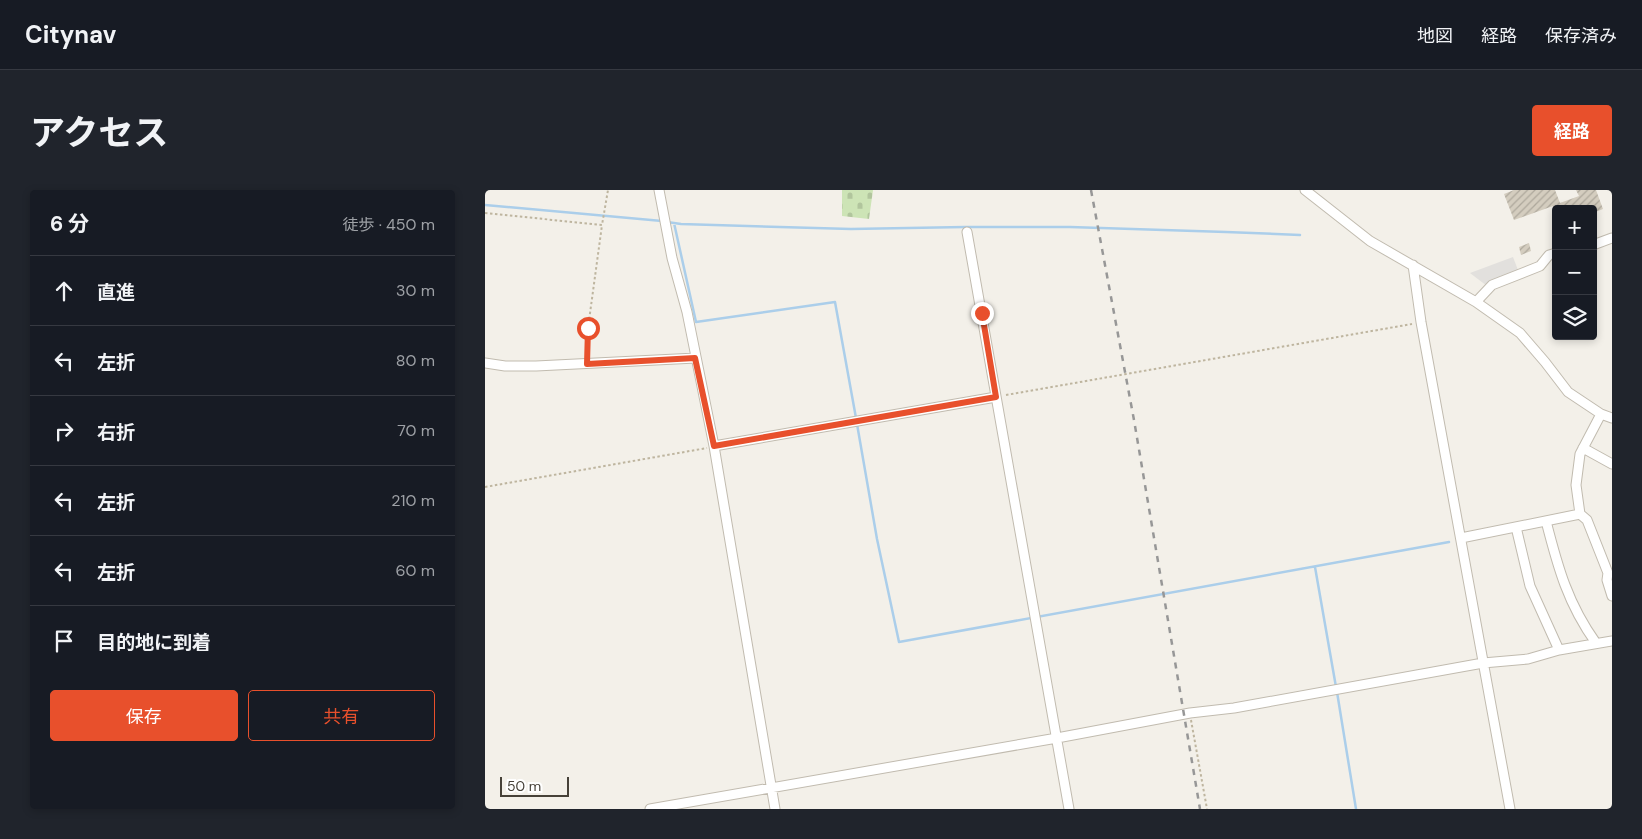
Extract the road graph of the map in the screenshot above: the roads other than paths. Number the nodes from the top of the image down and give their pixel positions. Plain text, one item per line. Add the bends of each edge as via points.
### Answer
1 (659, 190) edge
2 (1305, 190) edge
3 (967, 232) dead end
4 (1612, 238) edge
5 (1597, 244) edge
6 (1552, 254) edge
7 (1413, 265) junction
8 (1476, 302) junction
9 (695, 358) junction
10 (485, 363) edge
11 (996, 397) junction
12 (1601, 414) junction
13 (1612, 418) edge
14 (714, 446) junction
15 (1583, 448) junction
16 (1612, 464) edge
17 (1580, 514) junction
18 (1546, 521) junction
19 (1517, 527) junction
20 (1461, 538) junction
21 (1610, 572) edge
22 (1612, 596) edge
23 (1612, 641) edge
24 (1596, 643) junction
25 (1559, 650) junction
26 (1483, 663) junction
27 (1057, 738) junction
28 (772, 788) junction
29 (650, 809) edge
30 (775, 809) edge
31 (1069, 809) edge
32 (1510, 809) edge

1 - 9 street
2 - 7 street via 1370,241
3 - 11 street
4 - 5 street
6 - 8 street via 1540,266 1492,285
7 - 8 street
7 - 20 street
8 - 12 street via 1519,333 1568,392
9 - 10 street via 525,366
9 - 14 street
11 - 14 street
11 - 27 street
12 - 13 street
12 - 15 street
14 - 28 street
15 - 16 street
15 - 17 street via 1576,485
17 - 18 street
17 - 21 street via 1587,520
18 - 19 street
18 - 24 street via 1570,598
19 - 20 street
19 - 25 street via 1530,586
20 - 26 street
21 - 22 street via 1607,580
23 - 24 street
24 - 25 street
25 - 26 street via 1527,659
26 - 27 street
26 - 32 street
27 - 28 street
27 - 31 street
28 - 29 street
28 - 30 street

